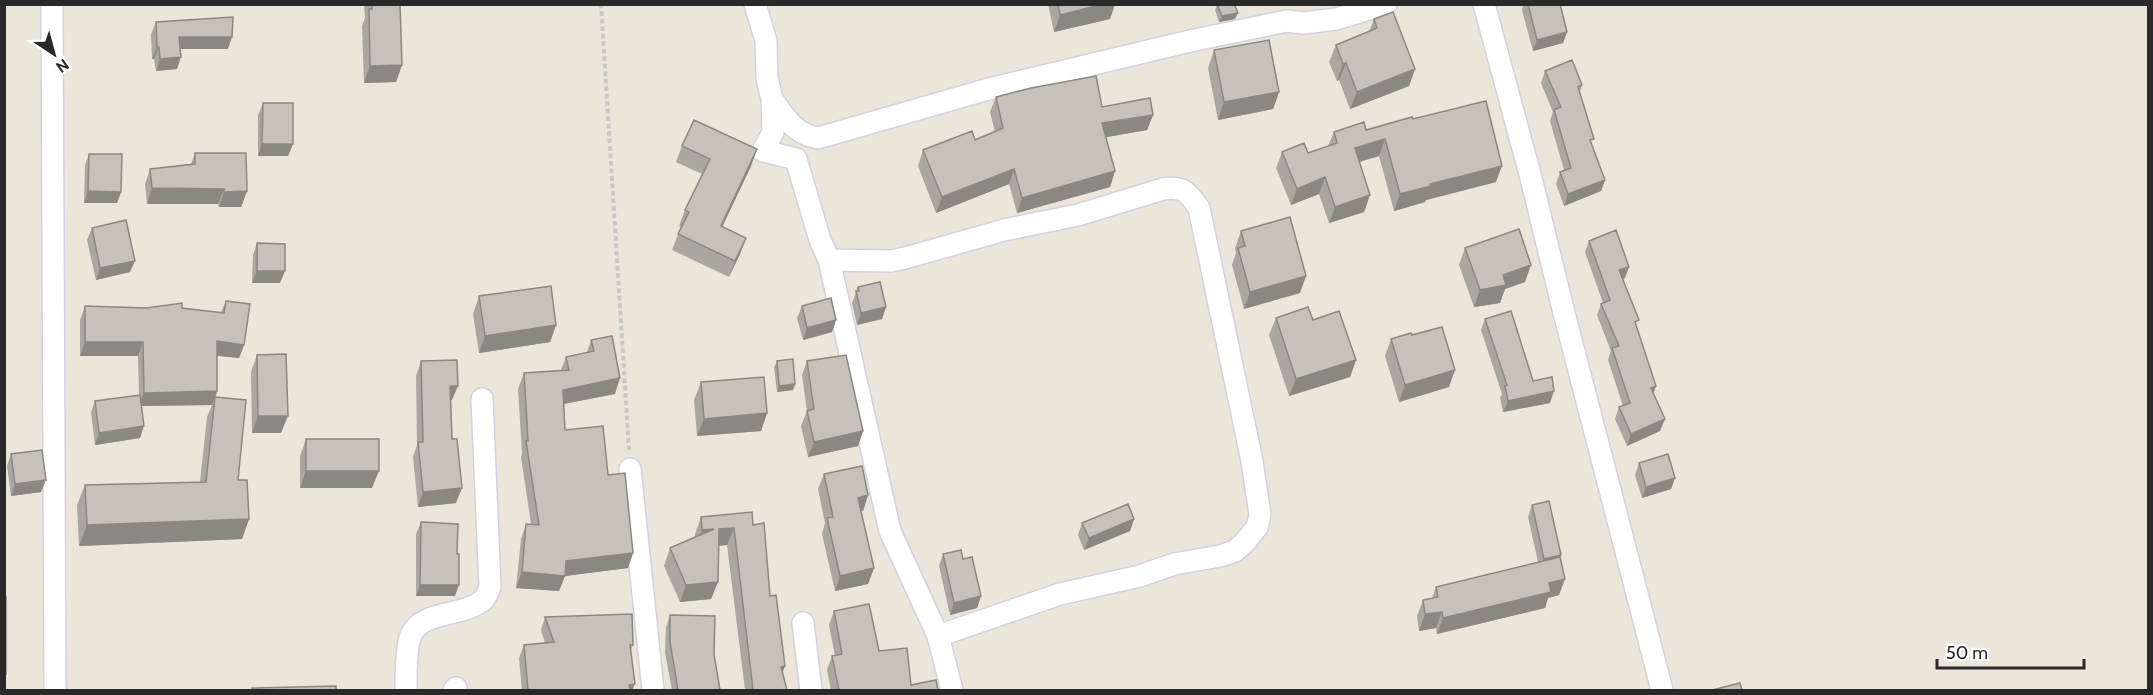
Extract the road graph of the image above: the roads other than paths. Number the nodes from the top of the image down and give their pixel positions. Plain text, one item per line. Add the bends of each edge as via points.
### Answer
1 (52, 4) edge
2 (755, 4) edge
3 (1386, 4) edge
4 (1484, 4) edge
5 (772, 99) junction
6 (818, 138) junction
7 (796, 159) junction
8 (829, 260) junction
9 (482, 399) dead end
10 (630, 469) road end
11 (803, 623) dead end
12 (938, 636) junction
13 (55, 690) edge
14 (406, 690) edge
15 (653, 690) edge
16 (811, 690) edge
17 (952, 690) edge
18 (1662, 690) edge

1 - 13 street
2 - 5 street via 766,41
3 - 6 street via 1336,20 1287,21 1190,40 985,90
4 - 18 street
5 - 6 street via 795,129
5 - 7 street via 772,132 763,151
6 - 7 street
7 - 8 street
8 - 12 street via 890,531
8 - 12 street via 891,261 1176,187 1185,191 1199,208 1252,461 1260,515 1257,527 1235,551 1060,594
9 - 14 street via 490,587 484,599 467,609 442,614 419,625 411,635
10 - 15 street
11 - 16 street
12 - 17 street

